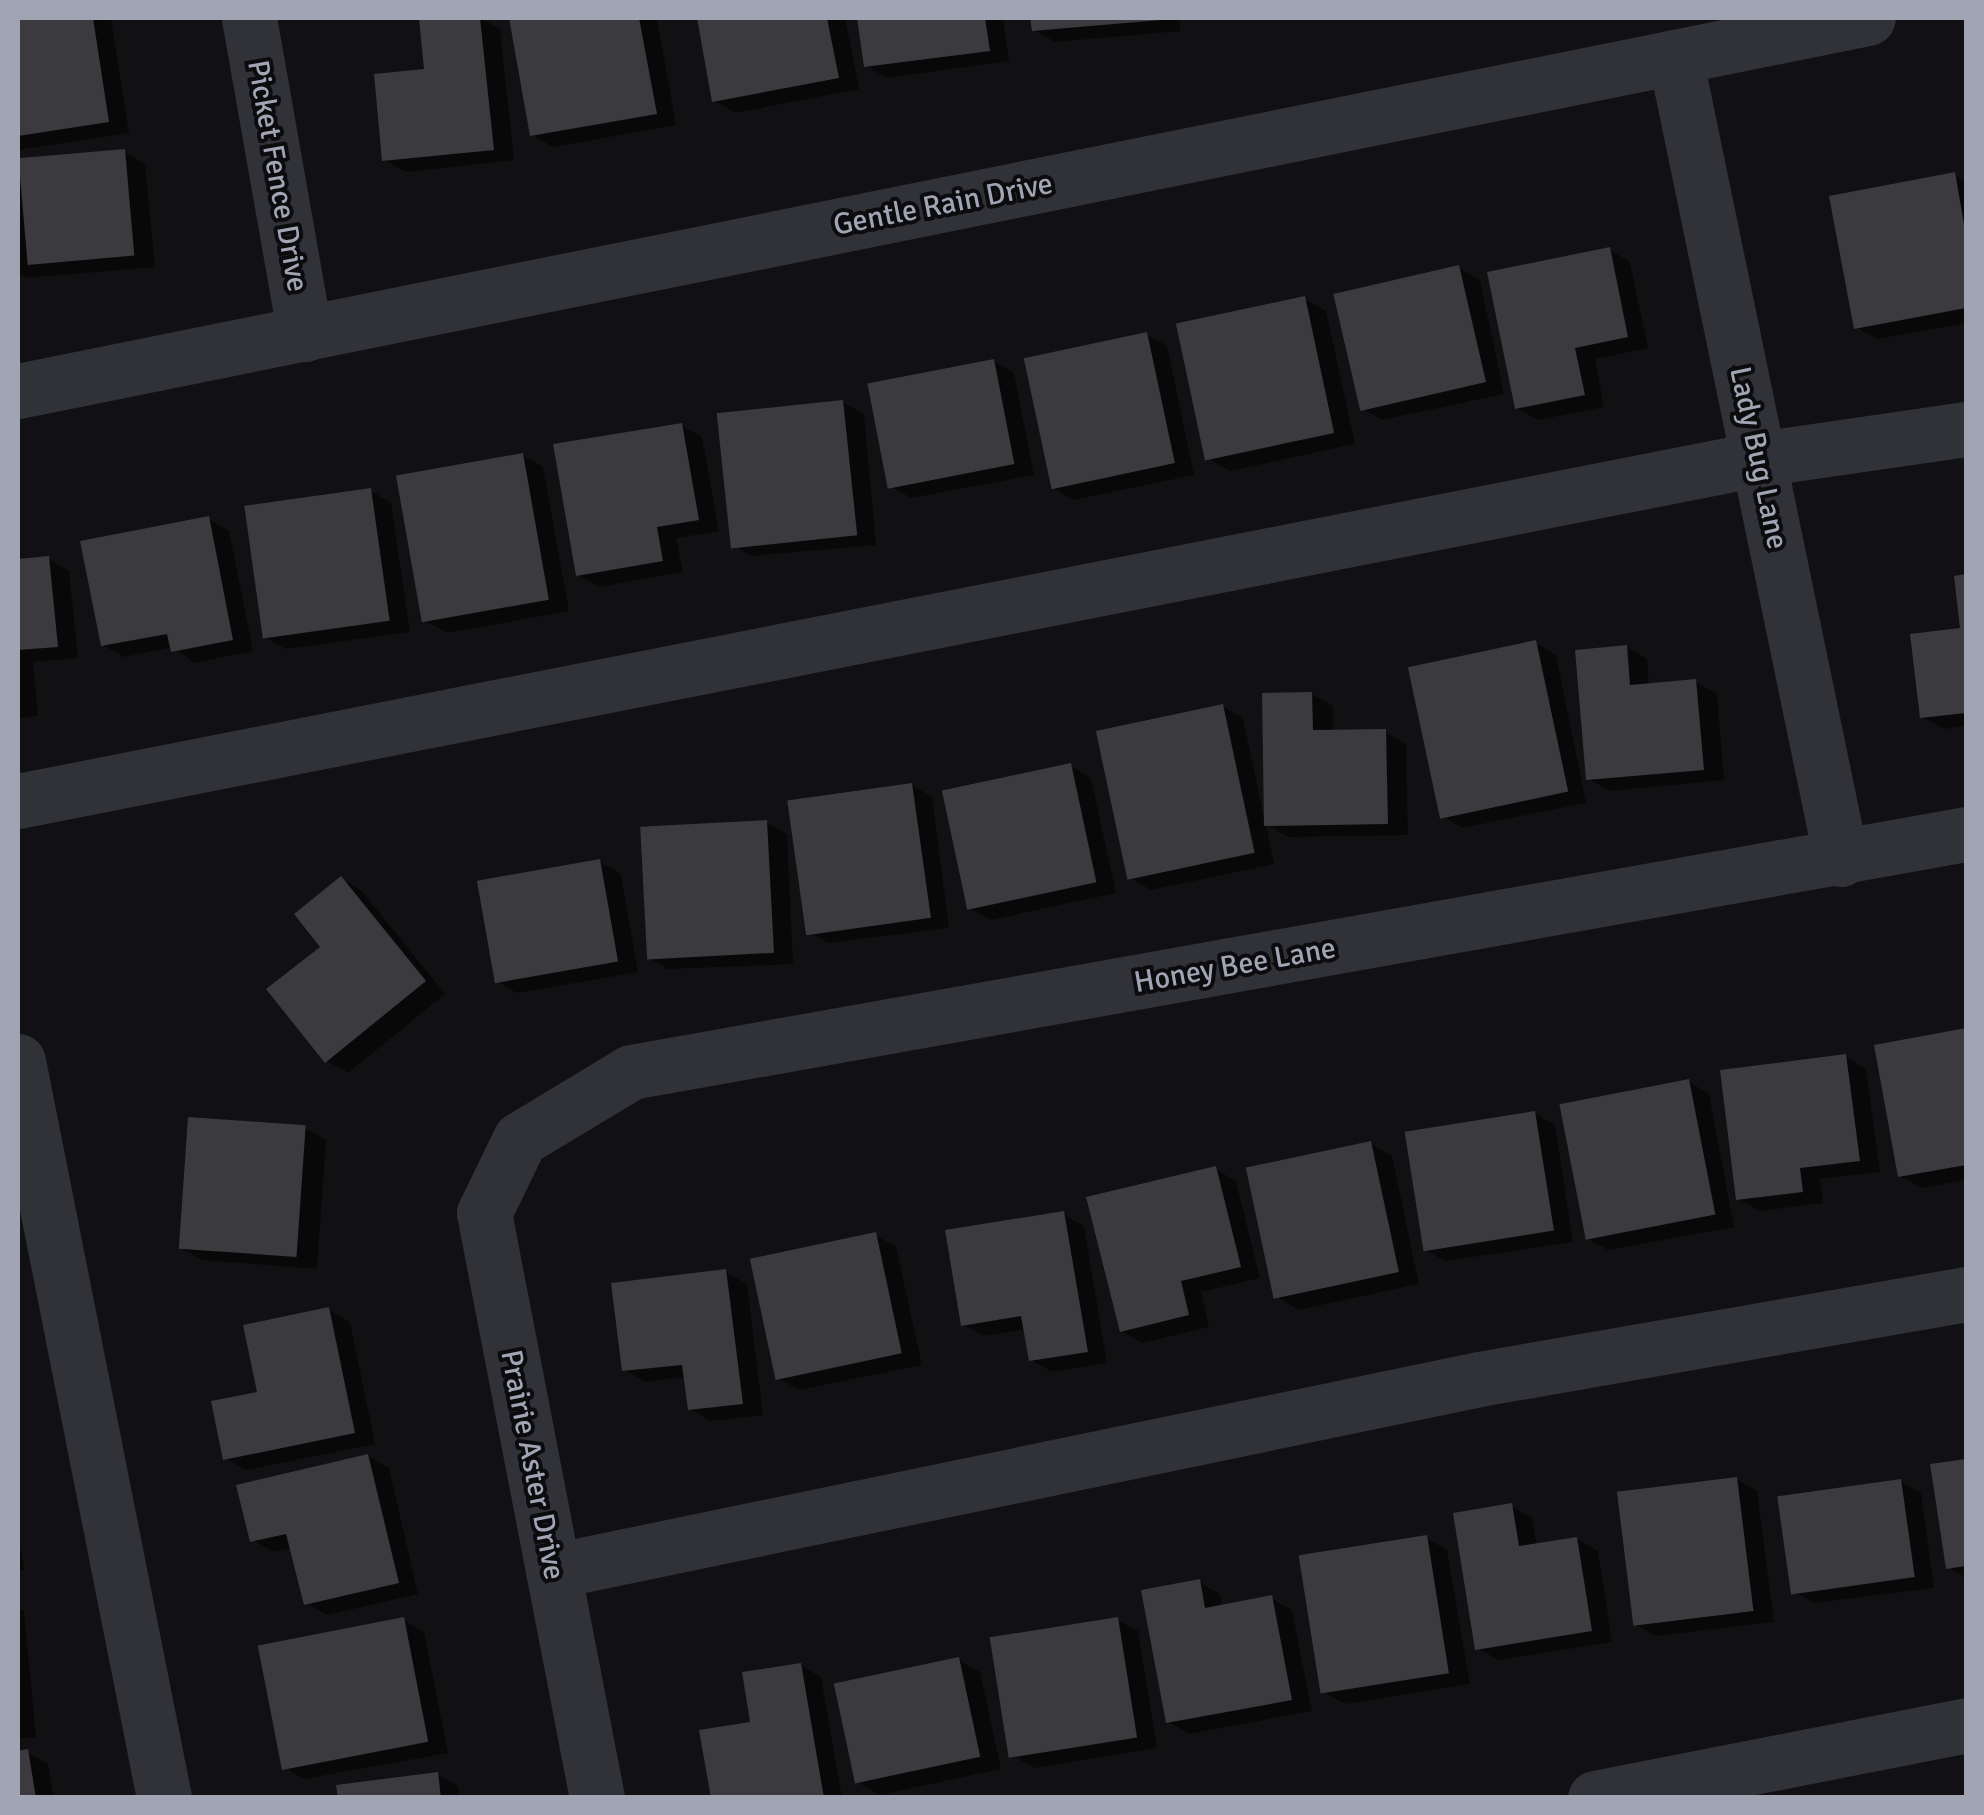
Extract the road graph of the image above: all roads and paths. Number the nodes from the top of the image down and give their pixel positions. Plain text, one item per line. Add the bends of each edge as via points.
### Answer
1 (249, 18) edge
2 (1868, 18) edge
3 (1674, 57) junction
4 (305, 334) junction
5 (18, 391) edge
6 (1966, 429) edge
7 (1758, 459) junction
8 (18, 801) edge
9 (1966, 834) edge
10 (1841, 858) junction
11 (18, 1061) edge
12 (520, 1139) joint
13 (1966, 1294) edge
14 (553, 1571) junction
15 (1966, 1725) edge
16 (164, 1798) edge
17 (596, 1798) edge
18 (1596, 1798) edge

1 - 4 street, Picket Fence Drive
2 - 3 street, Gentle Rain Drive
3 - 4 street, Gentle Rain Drive
3 - 7 street, Lady Bug Lane
4 - 5 street, Gentle Rain Drive
6 - 7 street
7 - 8 street
7 - 10 street, Lady Bug Lane
9 - 10 street, Honey Bee Lane
10 - 12 street, Honey Bee Lane via 631,1072
11 - 16 street
12 - 14 street, Prairie Aster Drive via 484,1214
13 - 14 street via 1478,1379
14 - 17 street, Prairie Aster Drive
15 - 18 street

